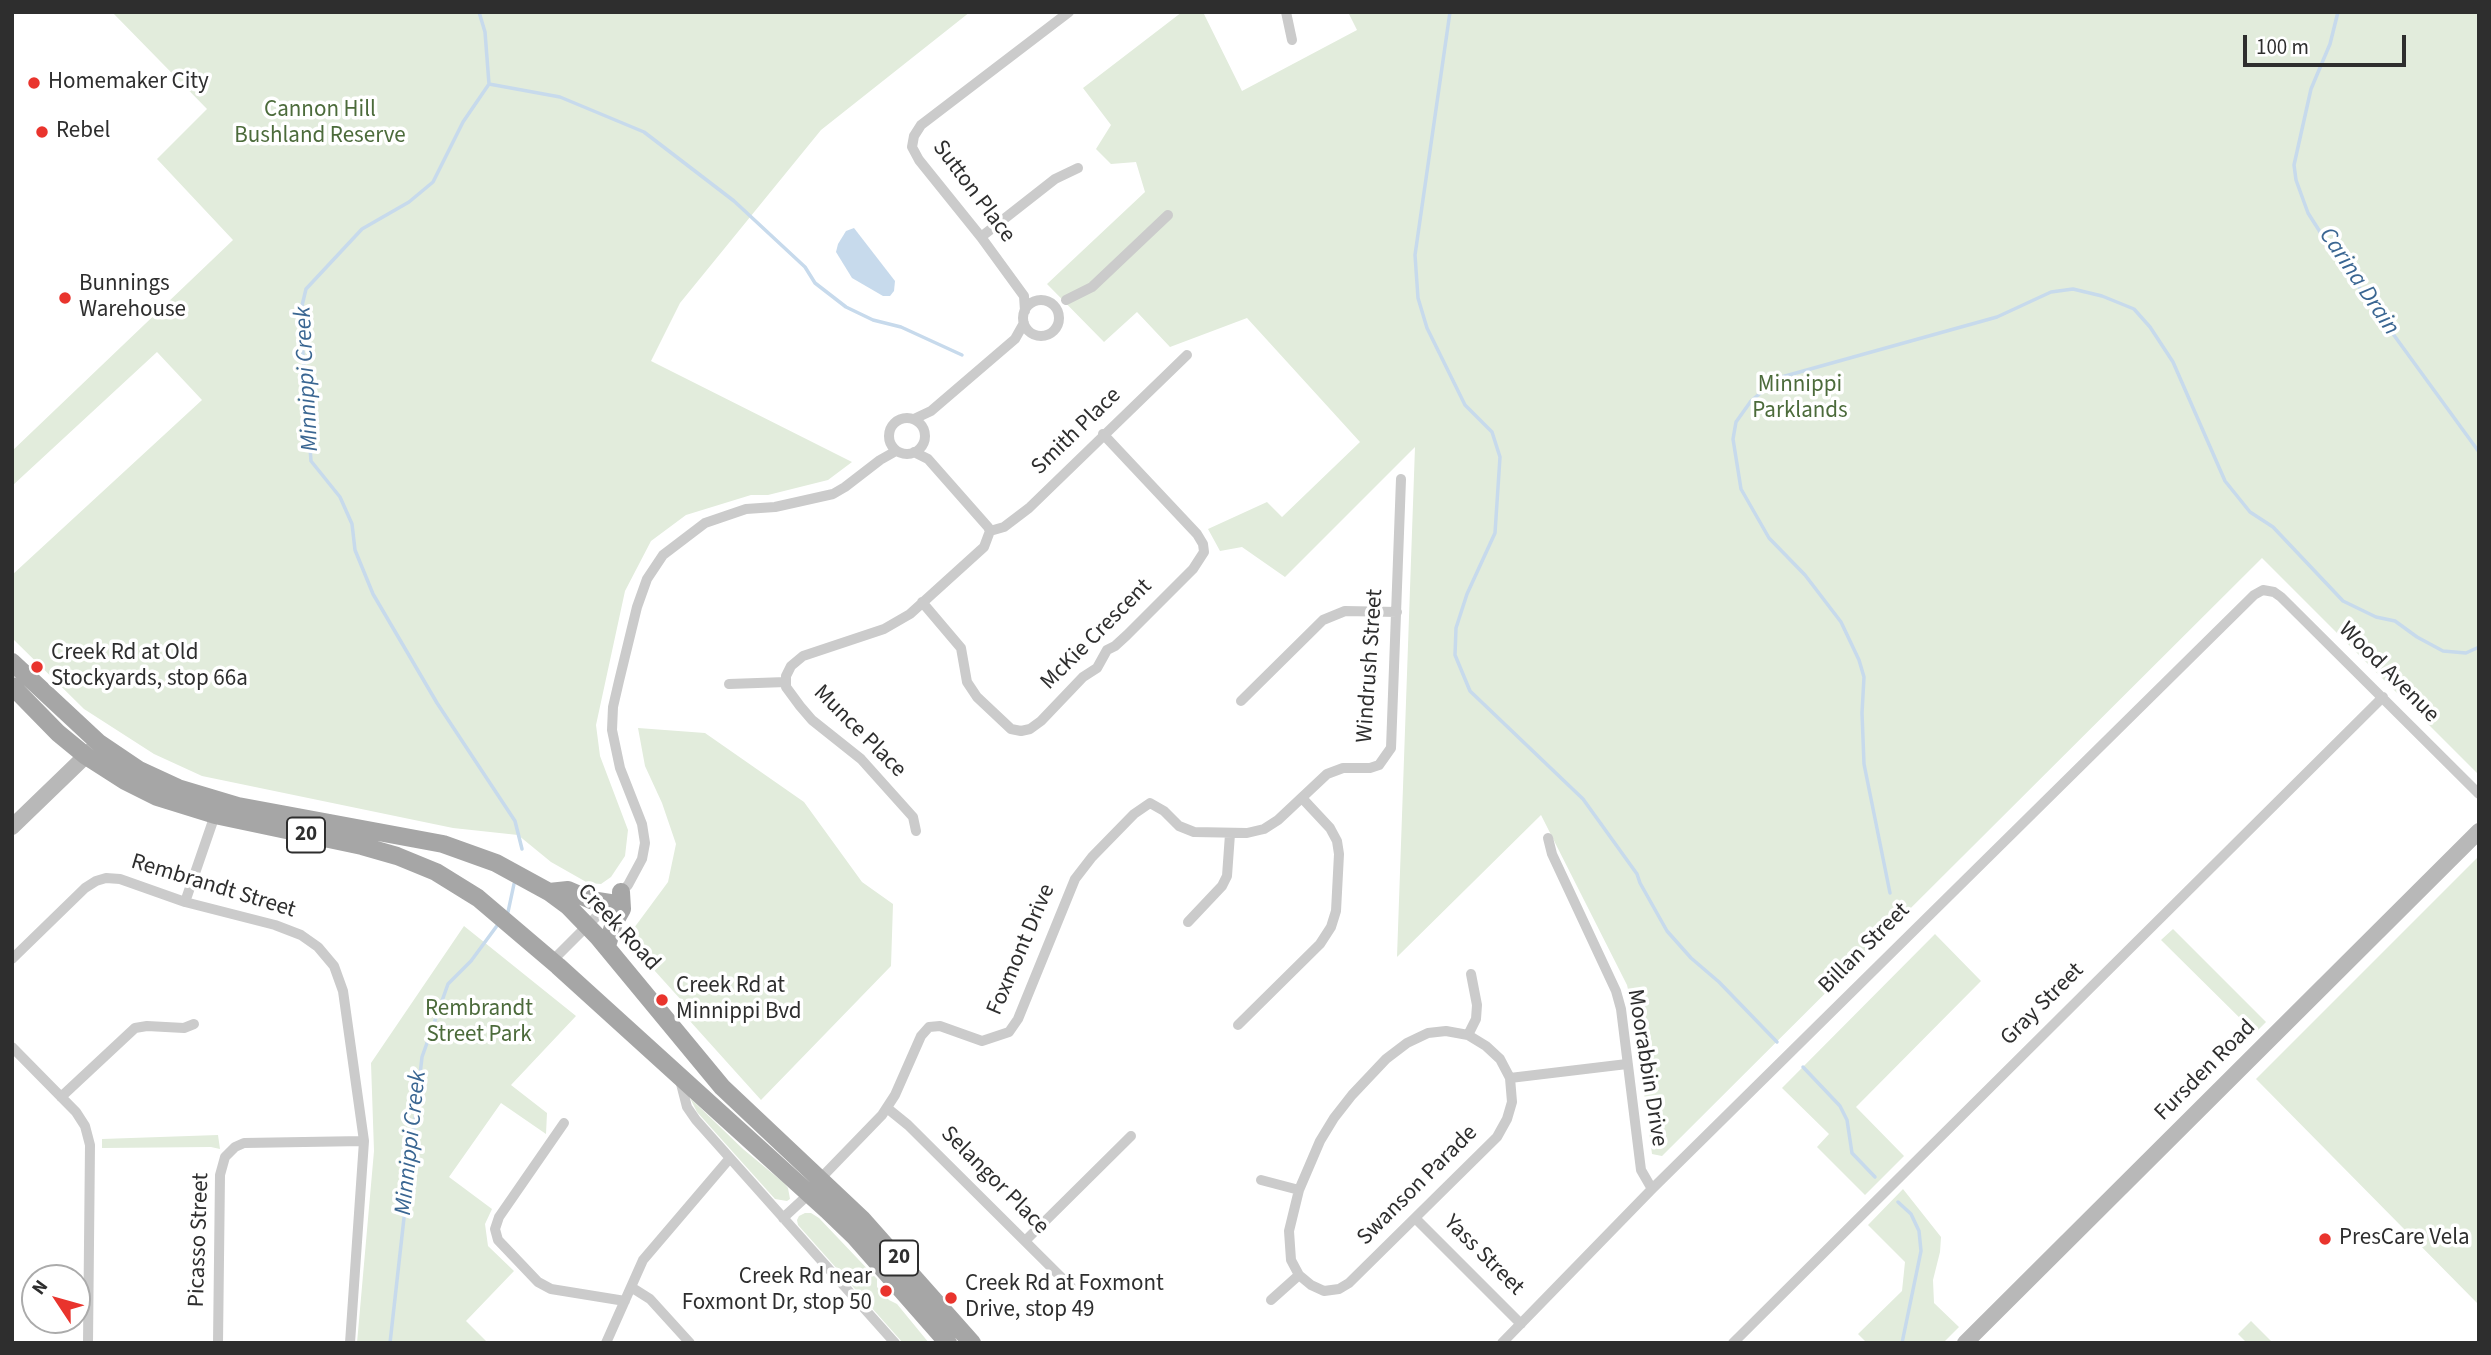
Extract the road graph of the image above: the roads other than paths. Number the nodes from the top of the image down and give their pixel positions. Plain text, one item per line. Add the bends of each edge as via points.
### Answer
1 (1069, 12) edge
2 (1286, 12) edge
3 (1292, 40) dead end
4 (1078, 168) dead end
5 (1168, 215) dead end
6 (981, 237) junction
7 (1024, 296) junction
8 (1037, 300) junction
9 (1066, 300) dead end
10 (1024, 317) junction
11 (1036, 335) junction
12 (1014, 339) junction
13 (1188, 355) dead end
14 (920, 428) junction
15 (1104, 434) junction
16 (893, 446) junction
17 (914, 452) junction
18 (928, 460) junction
19 (1401, 479) dead end
20 (990, 531) junction
21 (2263, 590) joint
22 (922, 603) junction
23 (1397, 612) junction
24 (12, 662) edge
25 (786, 682) junction
26 (729, 684) dead end
27 (12, 686) edge
28 (2383, 697) junction
29 (1241, 701) dead end
30 (92, 749) junction
31 (2479, 794) edge
32 (1302, 798) junction
33 (215, 815) junction
34 (12, 827) edge
35 (916, 831) dead end
36 (2479, 831) edge
37 (1230, 834) junction
38 (1548, 838) dead end
39 (429, 841) junction
40 (425, 867) junction
41 (549, 892) junction
42 (616, 897) junction
43 (185, 902) junction
44 (1188, 922) dead end
45 (588, 925) junction
46 (607, 946) junction
47 (12, 959) edge
48 (552, 961) junction
49 (1471, 974) dead end
50 (194, 1024) dead end
51 (1238, 1025) dead end
52 (1468, 1035) junction
53 (12, 1047) edge
54 (1628, 1064) junction
55 (679, 1076) junction
56 (1510, 1077) junction
57 (61, 1097) junction
58 (887, 1108) junction
59 (564, 1123) dead end
60 (1130, 1136) dead end
61 (364, 1141) junction
62 (730, 1158) junction
63 (820, 1179) junction
64 (1261, 1180) dead end
65 (1651, 1189) junction
66 (1299, 1190) junction
67 (809, 1194) junction
68 (783, 1218) junction
69 (1415, 1218) junction
70 (1025, 1241) junction
71 (1299, 1275) junction
72 (631, 1287) junction
73 (1070, 1287) dead end
74 (1272, 1300) dead end
75 (625, 1301) junction
76 (1521, 1324) junction
77 (88, 1343) edge
78 (218, 1343) edge
79 (350, 1343) edge
80 (606, 1343) edge
81 (690, 1343) edge
82 (895, 1343) edge
83 (948, 1343) edge
84 (972, 1343) edge
85 (1502, 1343) edge
86 (1733, 1343) edge
87 (1965, 1343) edge

1 - 6 street, Sutton Place via 921,125 914,136 912,147 919,160
2 - 3 street
4 - 6 street via 1055,179
5 - 9 street via 1092,287
6 - 7 street, Sutton Place
7 - 8 street
7 - 10 street
8 - 10 street via 1027,306
8 - 11 street via 1054,305 1059,321 1053,331
10 - 11 street via 1027,328
10 - 12 street
11 - 12 street
12 - 14 street via 931,411
13 - 15 street, Smith Place
14 - 16 street via 908,417 897,420 889,430
14 - 17 street via 923,444
14 - 18 street
15 - 20 street, Smith Place via 1029,508 1004,527
15 - 22 street, McKie Crescent via 1197,534 1204,552 1193,569 1107,650 1097,668 1041,721 1030,729 1011,729 977,697 967,682 961,648
16 - 17 street via 908,454
16 - 42 street via 833,494 746,509 705,523 663,555 648,579 613,707 615,752 645,843 640,867
17 - 18 street
18 - 20 street
19 - 23 street, Windrush Street
20 - 22 street, Munce Place via 984,547
21 - 28 street, Wood Avenue via 2281,597
21 - 65 street, Billan Street
22 - 25 street, Munce Place via 884,629 803,656 791,666
23 - 29 street via 1345,611 1323,620
23 - 32 street, Windrush Street via 1391,748 1379,765 1327,774
24 - 30 main road, Creek Road / 20
25 - 26 street
25 - 35 street, Munce Place via 811,720 861,760 913,817
27 - 30 main road, Creek Road / 20 via 58,733
28 - 31 street, Wood Avenue
28 - 86 street, Gray Street
30 - 33 main road, Creek Road / 20 via 141,789
30 - 34 street
30 - 39 main road, Creek Road / 20 via 214,801
32 - 37 street, Foxmont Drive via 1264,829
32 - 51 street via 1331,828 1337,841 1336,911 1320,944
33 - 40 main road, Creek Road / 20 via 370,848
33 - 43 street
36 - 87 street, Fursden Road
37 - 44 street via 1227,876
37 - 58 street, Foxmont Drive via 1194,832 1150,803 1134,814 1075,879 1009,1032 982,1041 940,1026 929,1027 920,1036
38 - 54 street, Moorabbin Drive via 1616,992
39 - 40 main road via 431,856
39 - 41 main road, Creek Road / 20 via 496,863
40 - 48 main road, Creek Road / 20 via 478,898
41 - 42 main road via 568,890 591,900
41 - 45 main road, Creek Road / 20
42 - 45 street
42 - 46 main road via 622,909
43 - 47 street, Rembrandt Street via 120,879 96,881
43 - 61 street, Rembrandt Street via 301,935 334,967 343,991
45 - 46 main road, Creek Road / 20
45 - 48 street
46 - 63 main road, Creek Road / 20 via 722,1087
48 - 55 main road, Creek Road / 20
49 - 52 street via 1477,1005
50 - 57 street via 135,1028
52 - 56 street via 1500,1059
52 - 66 street via 1428,1033 1386,1059 1334,1118
53 - 57 street
54 - 56 street
54 - 65 street, Moorabbin Drive via 1641,1170
55 - 62 street via 687,1107
55 - 67 main road, Creek Road / 20
56 - 69 street, Swanson Parade via 1512,1102 1497,1137
57 - 77 street via 85,1126 90,1144
58 - 63 street, Foxmont Drive
58 - 70 street, Selangor Place
59 - 75 street via 499,1217 498,1240 538,1282 551,1289
60 - 70 street
61 - 78 street, Picasso Street via 244,1143 225,1157 219,1175
61 - 79 street, Rembrandt Street
62 - 68 street
62 - 72 street via 643,1260
63 - 67 street, Foxmont Drive
63 - 84 main road, Creek Road / 20 via 897,1255
64 - 66 street
65 - 76 street, Billan Street
66 - 71 street via 1289,1248
67 - 68 street, Foxmont Drive
67 - 83 main road, Creek Road / 20 via 855,1237
68 - 82 street
69 - 71 street, Swanson Parade via 1339,1289 1324,1291
69 - 76 street, Yass Street
70 - 73 street, Selangor Place
71 - 74 street
72 - 75 street
72 - 81 street via 650,1299
75 - 80 street
76 - 85 street, Billan Street

